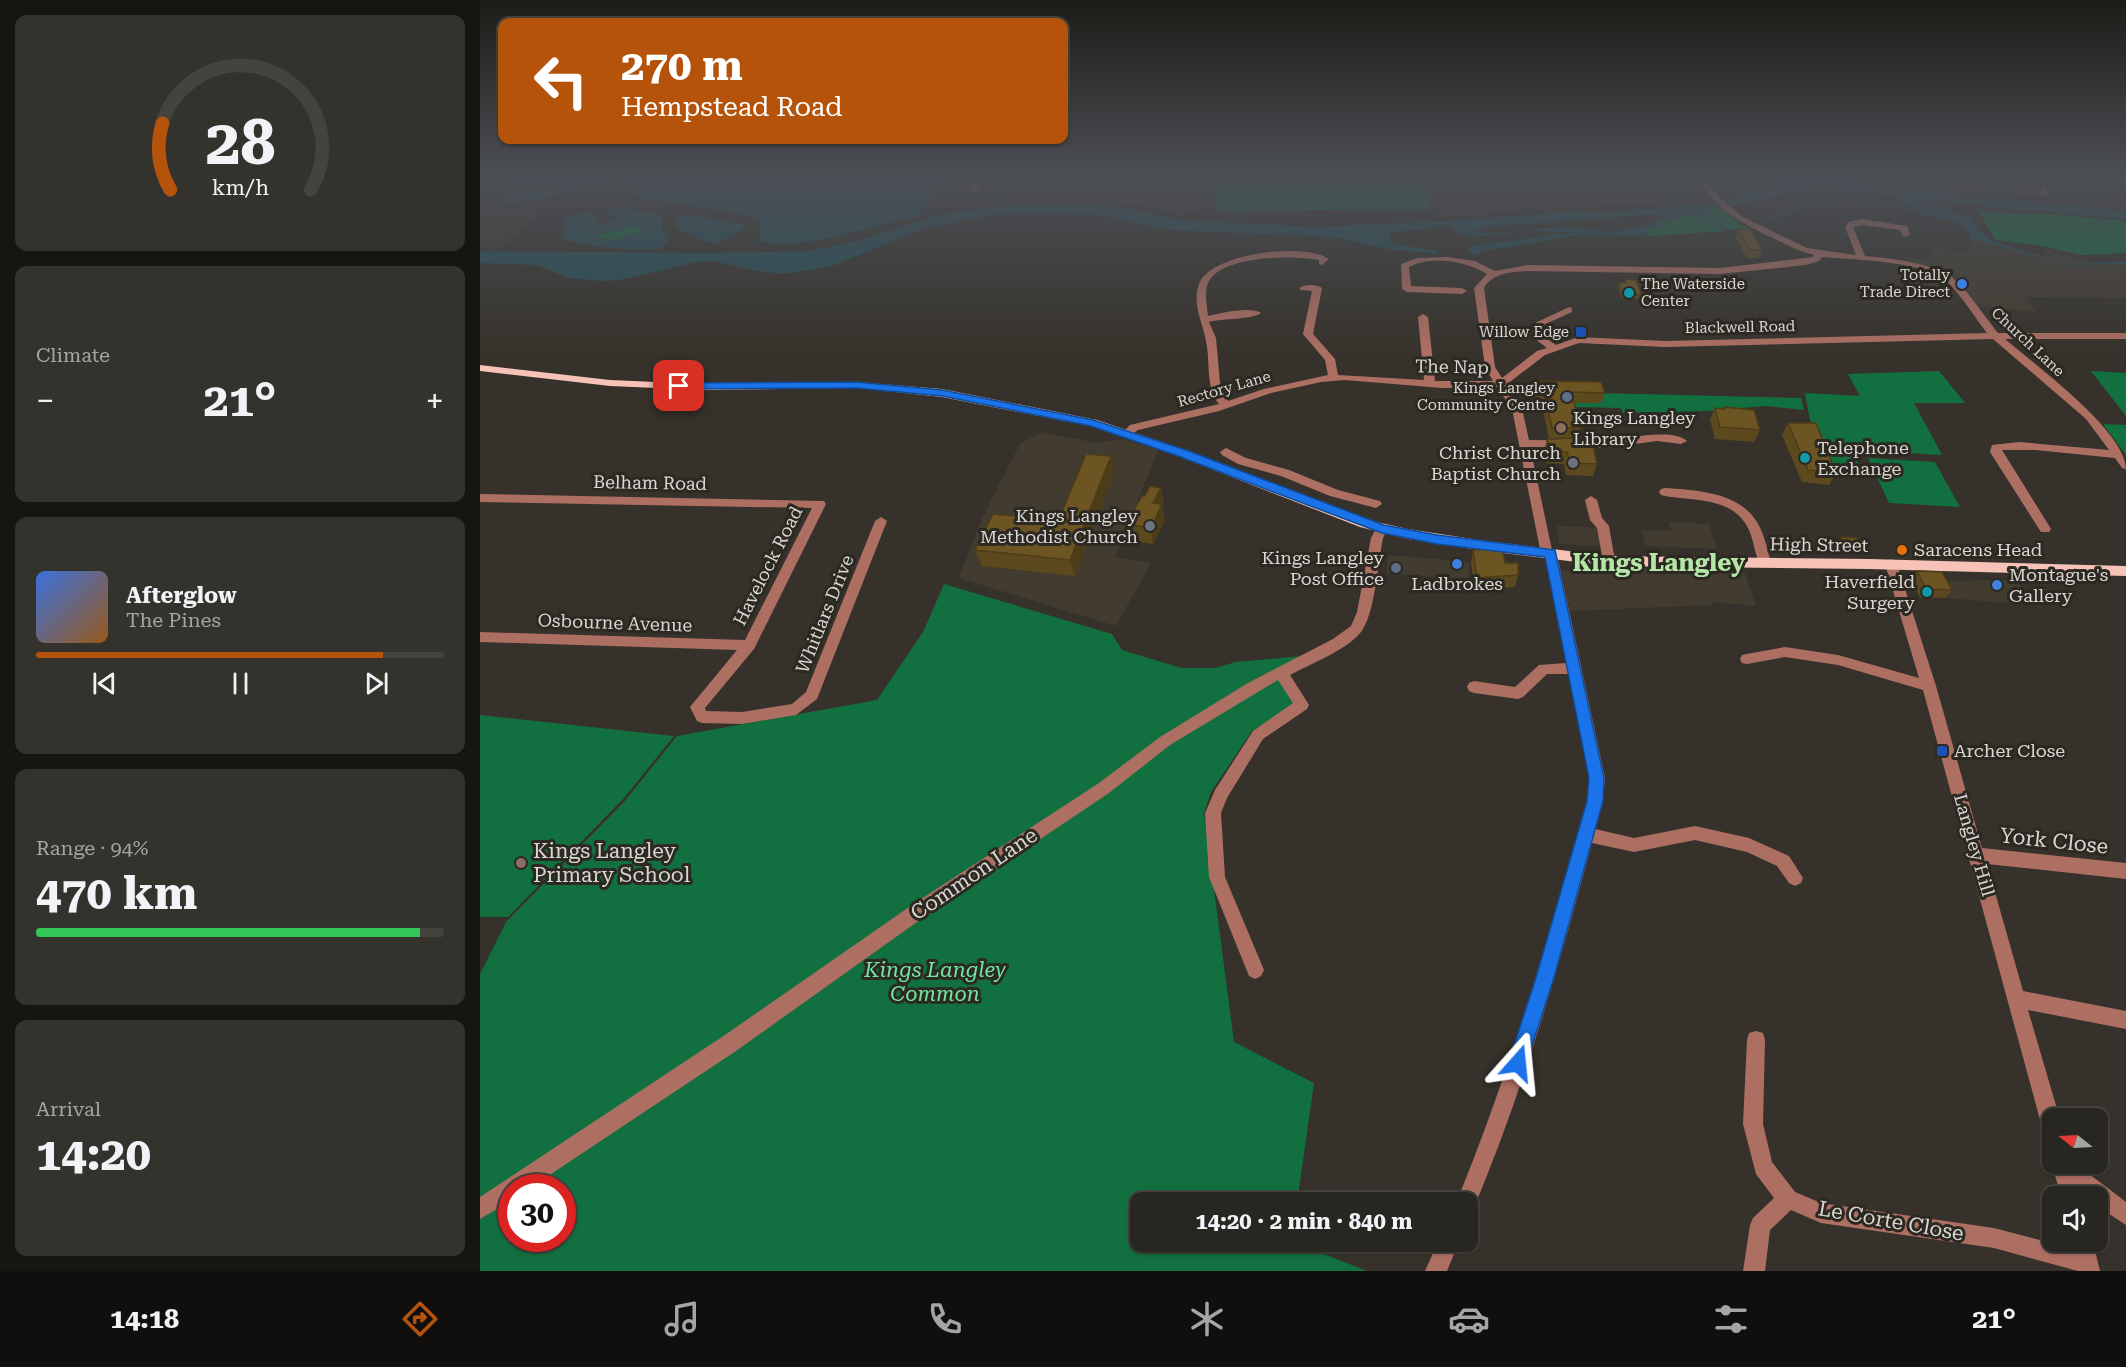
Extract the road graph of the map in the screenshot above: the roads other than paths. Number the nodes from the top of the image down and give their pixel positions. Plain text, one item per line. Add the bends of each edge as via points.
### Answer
1 (1775, 236) edge
2 (1853, 236) edge
3 (1819, 254) junction
4 (1861, 257) junction
5 (1325, 259) dead end
6 (1494, 274) junction
7 (1304, 288) dead end
8 (1317, 288) junction
9 (1330, 289) dead end
10 (1462, 291) dead end
11 (1569, 310) dead end
12 (1256, 313) dead end
13 (1423, 317) dead end
14 (1204, 320) junction
15 (1995, 336) junction
16 (2126, 336) edge
17 (1554, 348) junction
18 (480, 368) edge
19 (1333, 377) junction
20 (1430, 384) junction
21 (1500, 384) junction
22 (1226, 405) junction
23 (1126, 435) junction
24 (1681, 441) dead end
25 (1524, 443) junction
26 (1226, 452) dead end
27 (2123, 460) edge
28 (1293, 476) junction
29 (1279, 491) junction
30 (1665, 492) dead end
31 (480, 498) edge
32 (1591, 500) dead end
33 (820, 504) joint
34 (1376, 504) dead end
35 (881, 521) dead end
36 (1382, 528) junction
37 (2044, 529) dead end
38 (1549, 554) junction
39 (1609, 561) junction
40 (1765, 562) junction
41 (1891, 564) junction
42 (2126, 571) edge
43 (480, 637) edge
44 (749, 645) junction
45 (1747, 659) dead end
46 (1575, 668) junction
47 (1281, 673) junction
48 (1929, 686) junction
49 (1474, 687) dead end
50 (1586, 834) junction
51 (1977, 855) junction
52 (2126, 871) edge
53 (1795, 878) dead end
54 (1255, 970) dead end
55 (2018, 999) junction
56 (2126, 1020) edge
57 (1756, 1040) dead end
58 (2047, 1108) edge
59 (533, 1174) edge
60 (2074, 1174) edge
61 (1471, 1192) edge
62 (498, 1197) edge
63 (1788, 1199) junction
64 (480, 1209) edge
65 (2126, 1215) edge
66 (1445, 1252) edge
67 (2087, 1258) edge
68 (1436, 1271) edge
69 (1754, 1271) edge

1 - 3 street, Church Lane
2 - 4 street
3 - 4 street, Church Lane
3 - 6 street via 1806,262 1741,270 1527,268
4 - 15 street, Church Lane via 1912,265 1950,280
5 - 14 street via 1284,254 1240,261 1217,270 1204,282
6 - 10 street via 1469,262 1413,261 1404,266 1403,289
6 - 21 street via 1479,288 1490,368
7 - 8 street
8 - 9 street
8 - 19 street via 1308,334 1326,352
11 - 17 street via 1536,325 1537,336
12 - 14 street
13 - 20 street
14 - 22 street via 1219,399
15 - 16 street, Blackwell Road
15 - 17 street, Blackwell Road via 1665,344 1578,340
15 - 27 street, Church Lane via 2090,417
17 - 21 street, Blackwell Road via 1528,361
18 - 23 main road, High Street via 610,383 702,387 856,385 942,393 1093,423
19 - 20 street, The Nap
19 - 22 street, Rectory Lane
20 - 21 street, The Nap
21 - 25 street, The Nap via 1517,409
22 - 23 street, Rectory Lane via 1134,427
23 - 29 main road, High Street
24 - 25 street via 1657,438 1605,444
25 - 38 street, The Nap
26 - 28 street via 1242,461
27 - 37 street via 2026,447 1996,448
28 - 29 street
28 - 34 street via 1334,493
29 - 36 main road, High Street
30 - 40 street via 1710,495 1746,515 1753,524
31 - 33 street, Belham Road
32 - 39 street via 1596,519 1603,526
33 - 44 street, Havelock Road
35 - 44 street, Whitlars Drive via 812,695 796,709 741,718 702,717 697,707
36 - 38 main road, High Street via 1437,540
36 - 47 street, Common Lane via 1367,600 1356,629
38 - 39 main road, High Street
38 - 46 street, The Nap
39 - 40 main road, High Street
40 - 41 main road, High Street
41 - 42 main road, High Street
41 - 48 street, Langley Hill
43 - 44 street, Osbourne Avenue
45 - 48 street via 1785,652 1838,660
46 - 49 street via 1544,669 1518,693
46 - 50 street, The Nap via 1597,778
47 - 54 street via 1302,705 1258,735 1213,813 1217,877
47 - 59 street, Common Lane via 1165,741 1104,788
48 - 51 street, Langley Hill
50 - 53 street via 1634,845 1695,833 1749,845 1783,861
50 - 61 street, The Nap via 1502,1113
51 - 52 street, York Close
51 - 55 street, Langley Hill
55 - 56 street
55 - 58 street, Langley Hill
57 - 63 street, Le Corte Close via 1753,1124 1763,1167
60 - 65 street
62 - 64 street, Common Lane
63 - 67 street, Le Corte Close via 1821,1213 1994,1238
63 - 69 street via 1760,1225
66 - 68 street

